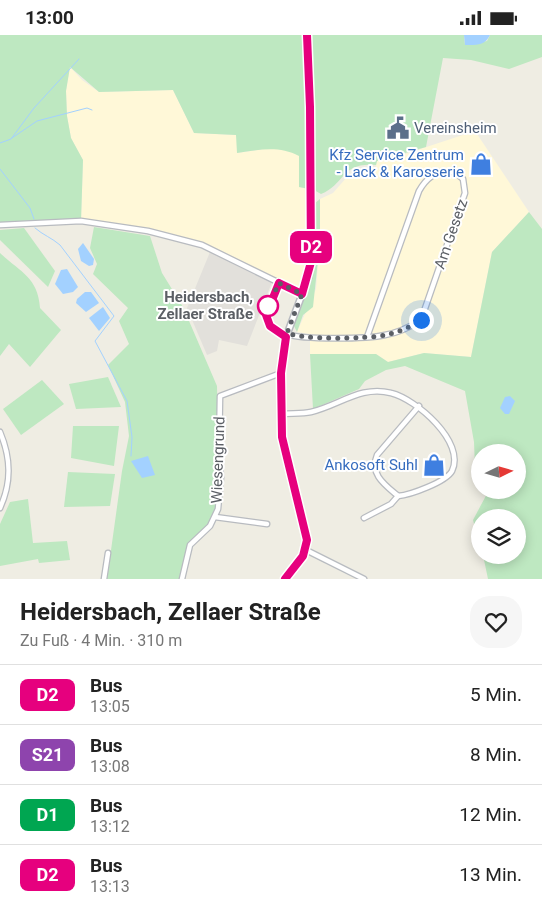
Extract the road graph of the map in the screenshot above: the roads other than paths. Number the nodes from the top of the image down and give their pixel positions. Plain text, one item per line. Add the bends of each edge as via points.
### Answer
1 (307, 35) edge
2 (0, 225) edge
3 (302, 294) junction
4 (287, 333) junction
5 (367, 337) junction
6 (281, 373) junction
7 (419, 406) junction
8 (281, 413) junction
9 (0, 432) edge
10 (398, 496) junction
11 (0, 509) edge
12 (215, 517) junction
13 (364, 518) dead end
14 (267, 523) dead end
15 (306, 550) junction
16 (108, 553) dead end
17 (104, 579) edge
18 (182, 579) edge
19 (285, 579) edge
20 (364, 579) edge

1 - 3 street via 311,262
2 - 3 street via 81,221 148,231 202,245
3 - 4 street
4 - 5 street, Am Gesetz via 305,337
4 - 6 street
5 - 5 street, Am Gesetz via 384,335 421,320 465,193 463,179 456,173 437,173 419,191
6 - 8 street
6 - 12 street, Wiesengrund via 220,396 221,477
7 - 8 street via 403,397 375,391 356,394 311,412
7 - 10 street via 382,448 374,462 380,480
7 - 10 street via 446,436 453,454 453,467 448,475 424,489
8 - 15 street via 286,460 307,536
9 - 11 street via 10,460 5,498
10 - 13 street via 391,504
12 - 14 street
12 - 18 street, Wiesengrund via 190,545
15 - 19 street
15 - 20 street
16 - 17 street

